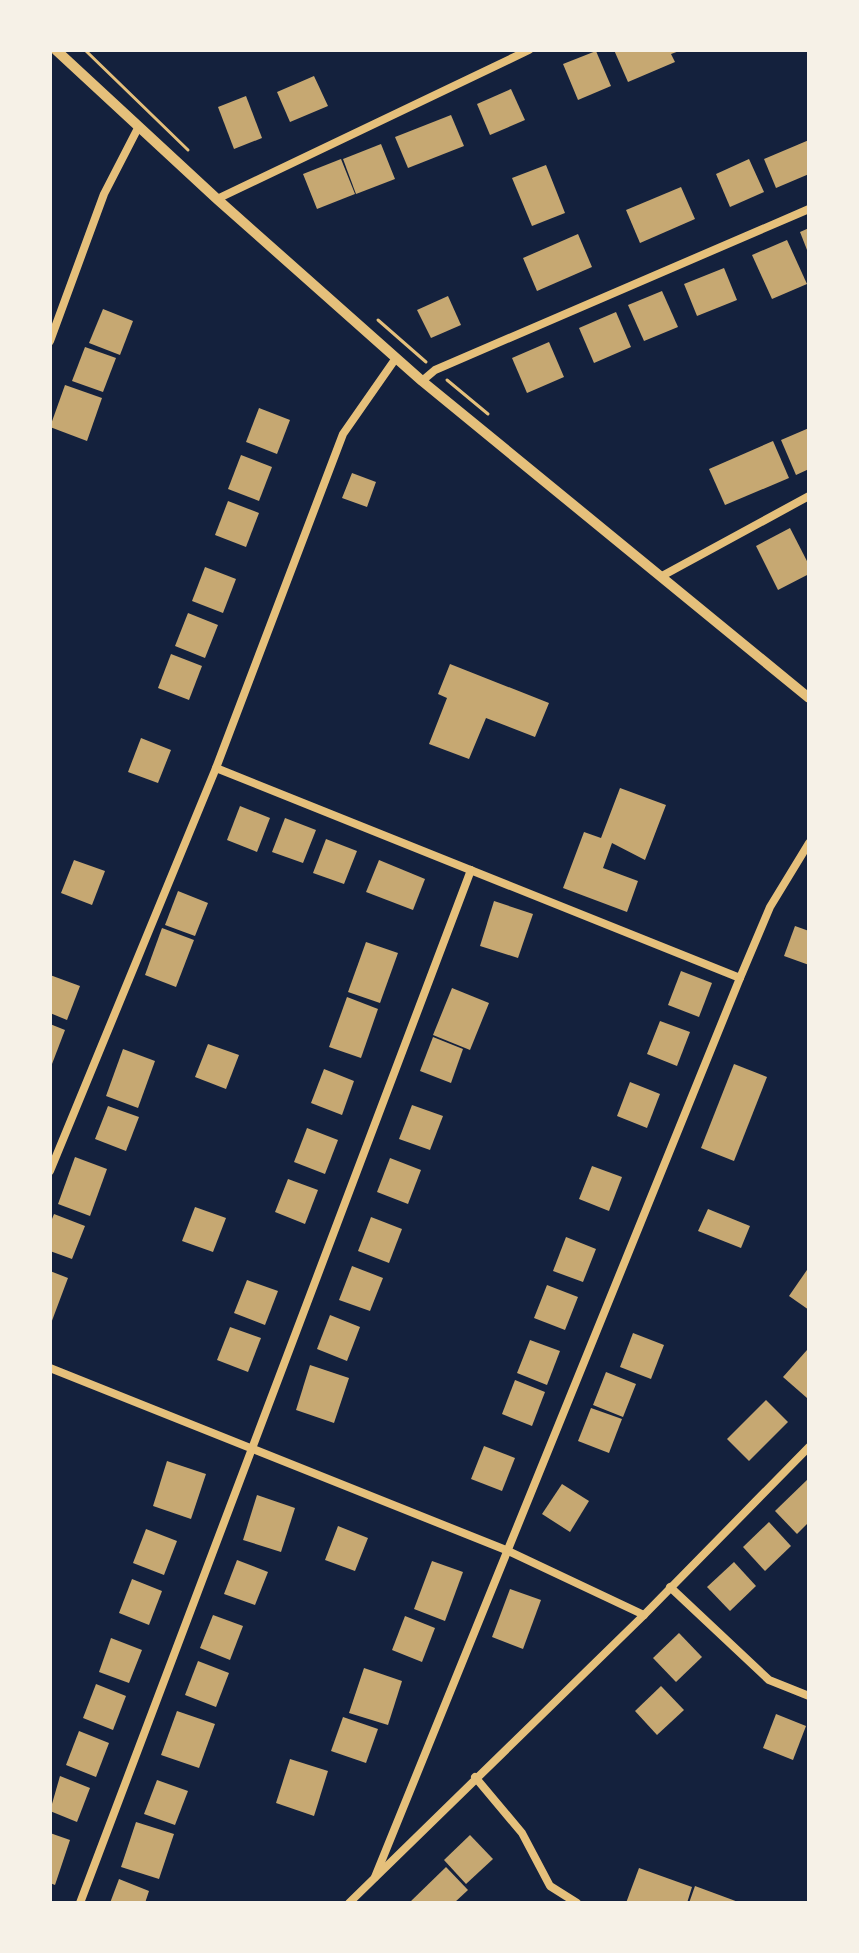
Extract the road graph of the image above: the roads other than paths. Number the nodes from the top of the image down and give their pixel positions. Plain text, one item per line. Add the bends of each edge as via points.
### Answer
1 (56, 50) edge
2 (529, 50) edge
3 (138, 128) junction
4 (217, 199) junction
5 (809, 209) edge
6 (50, 341) edge
7 (396, 358) junction
8 (422, 381) junction
9 (809, 496) edge
10 (662, 576) junction
11 (809, 698) edge
12 (216, 768) junction
13 (809, 843) edge
14 (471, 870) junction
15 (740, 978) junction
16 (50, 1171) edge
17 (50, 1368) edge
18 (252, 1447) junction
19 (809, 1447) edge
20 (506, 1550) junction
21 (670, 1587) junction
22 (644, 1615) junction
23 (809, 1696) edge
24 (475, 1777) junction
25 (375, 1877) junction
26 (80, 1903) edge
27 (349, 1903) edge
28 (577, 1903) edge

1 - 3 street
2 - 4 street
3 - 4 street
3 - 6 street via 104,194
4 - 7 street
5 - 8 street via 435,370
7 - 8 street
7 - 12 street via 343,434
8 - 10 street
9 - 10 street
10 - 11 street
12 - 14 street
12 - 16 street
13 - 15 street via 770,907
14 - 15 street
14 - 18 street
15 - 20 street
17 - 18 street
18 - 20 street
18 - 26 street
19 - 21 street
20 - 22 street
20 - 25 street
21 - 22 street
21 - 23 street via 769,1680
22 - 24 street
24 - 25 street
24 - 28 street via 522,1833 550,1886
25 - 27 street

